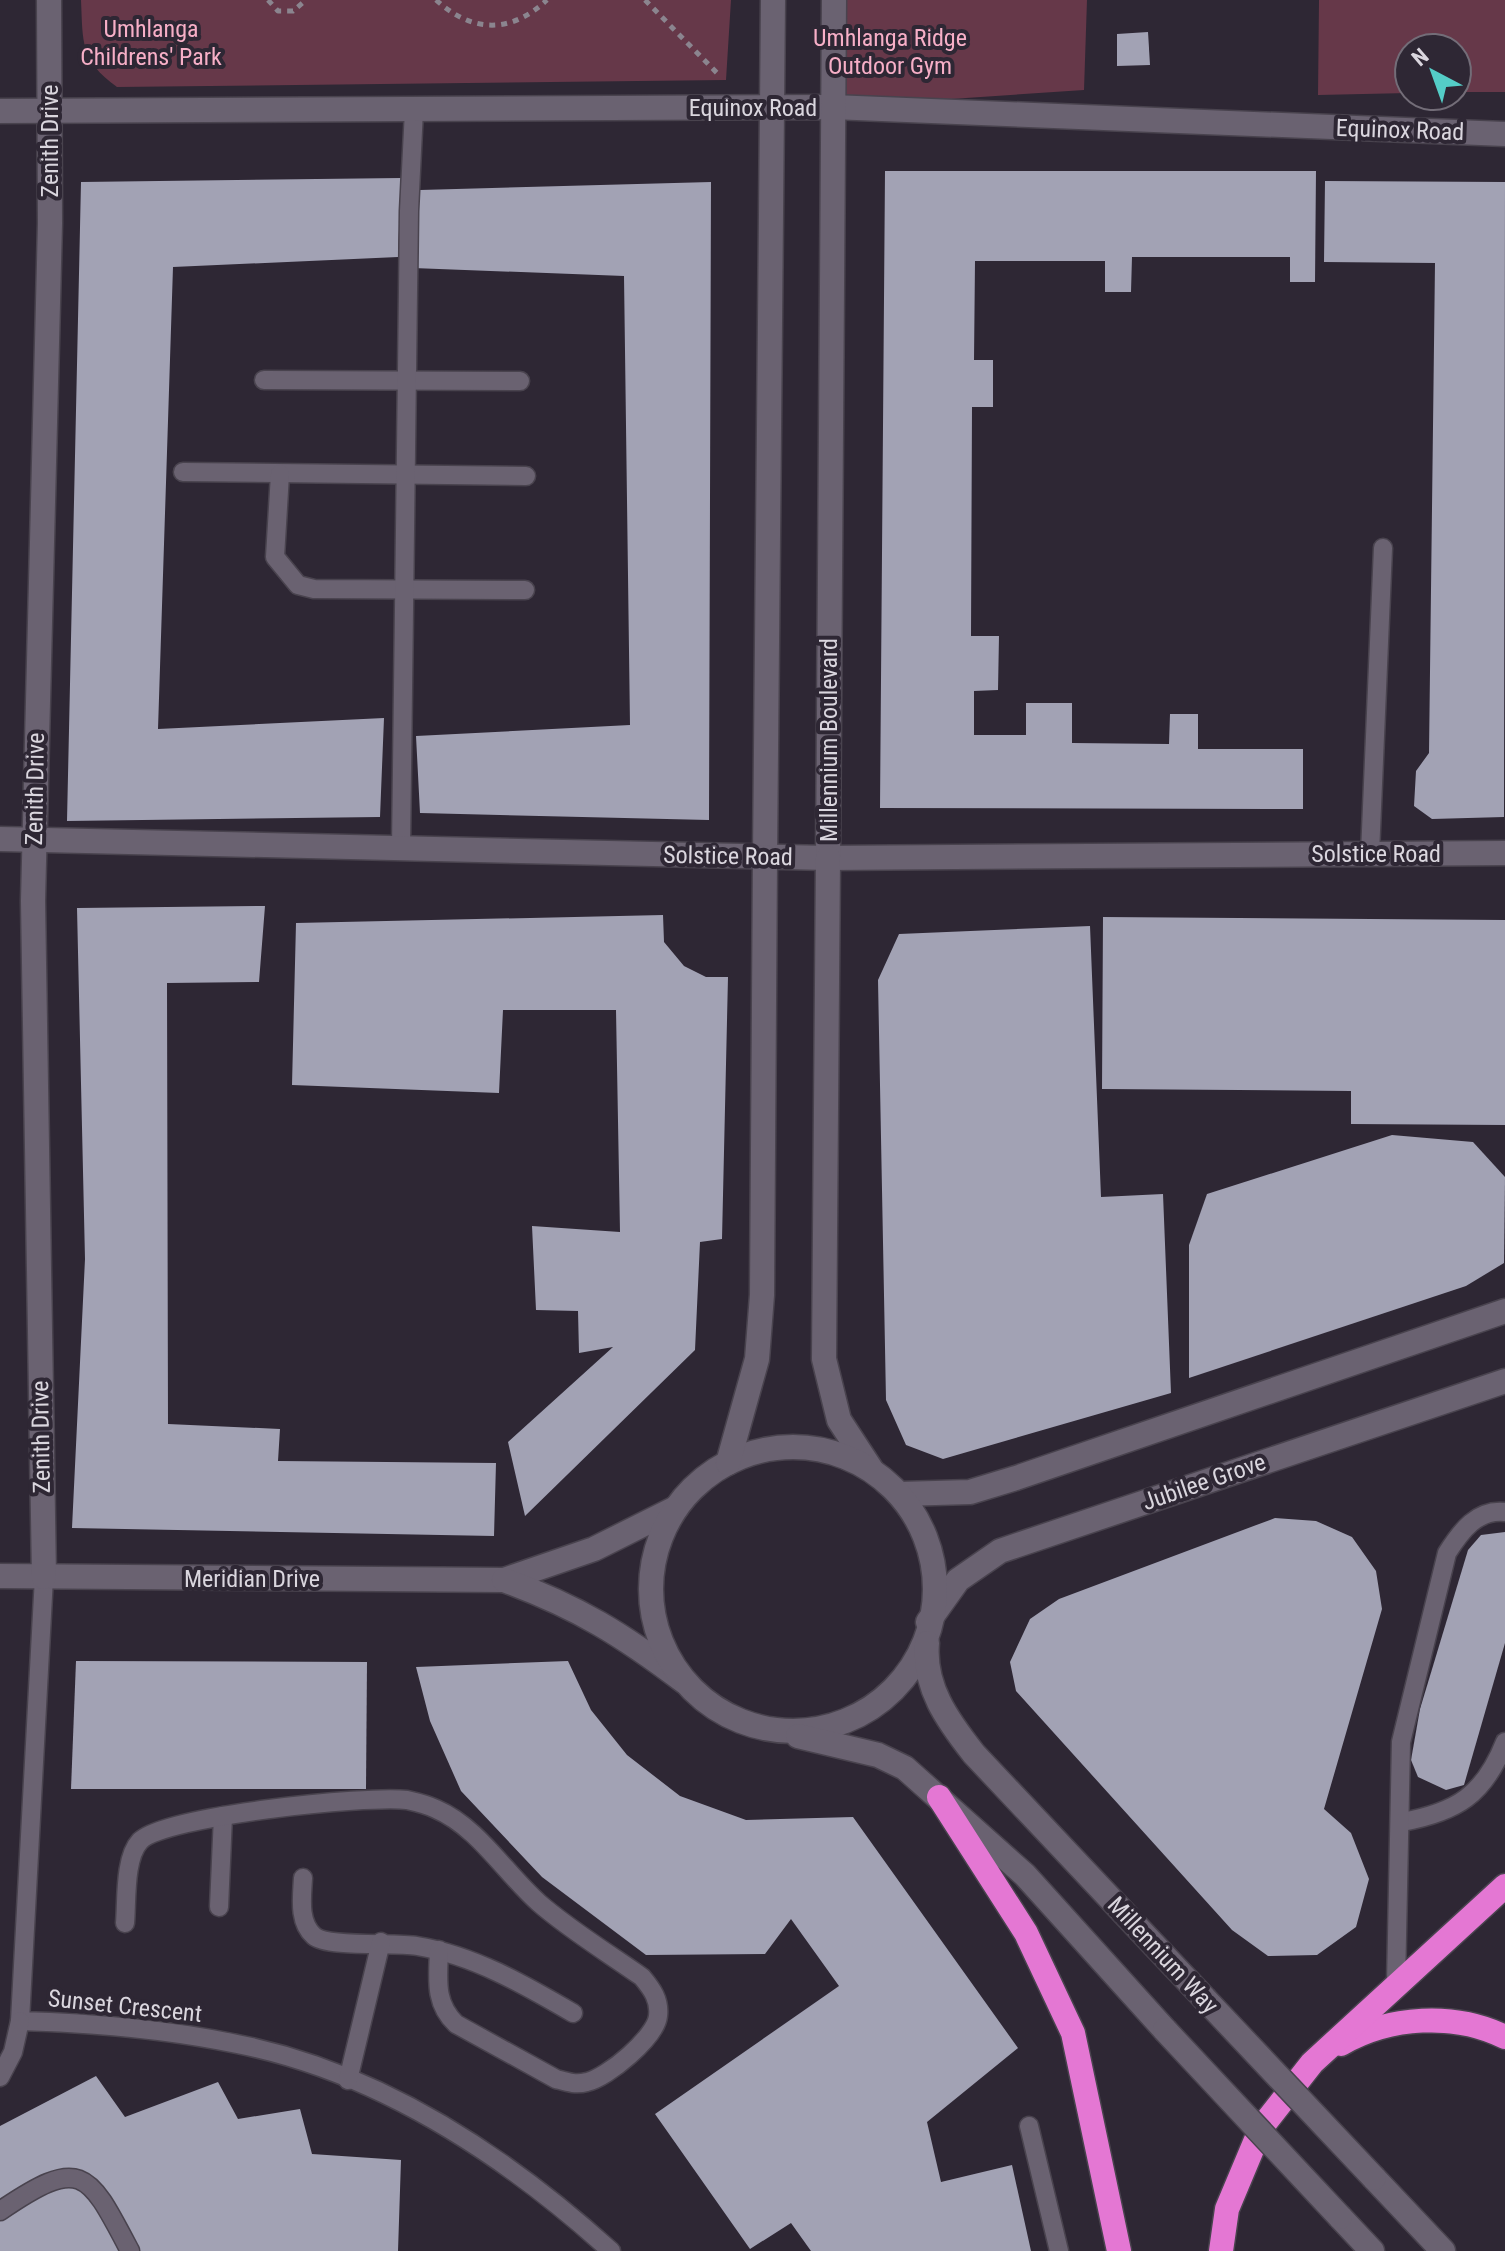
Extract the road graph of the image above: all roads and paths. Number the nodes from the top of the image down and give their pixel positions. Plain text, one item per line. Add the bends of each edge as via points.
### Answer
1 (49, 0) edge
2 (268, 0) edge
3 (306, 0) edge
4 (436, 0) edge
5 (547, 0) edge
6 (645, 0) edge
7 (773, 0) edge
8 (834, 0) edge
9 (717, 73) dead end
10 (832, 107) junction
11 (772, 108) junction
12 (414, 110) junction
13 (0, 111) edge
14 (50, 111) junction
15 (1505, 134) edge
16 (407, 378) junction
17 (264, 380) dead end
18 (520, 381) dead end
19 (183, 472) dead end
20 (280, 474) junction
21 (406, 476) junction
22 (526, 476) dead end
23 (1383, 548) dead end
24 (406, 589) junction
25 (525, 590) dead end
26 (0, 839) edge
27 (34, 840) junction
28 (401, 848) junction
29 (1505, 853) edge
30 (1370, 854) junction
31 (765, 857) junction
32 (828, 858) junction
33 (1505, 1311) edge
34 (1505, 1381) edge
35 (728, 1463) junction
36 (872, 1470) junction
37 (900, 1494) junction
38 (676, 1508) junction
39 (1505, 1512) edge
40 (0, 1576) edge
41 (44, 1577) junction
42 (504, 1580) junction
43 (928, 1630) junction
44 (685, 1682) junction
45 (781, 1732) junction
46 (1505, 1742) edge
47 (939, 1797) junction
48 (223, 1816) junction
49 (1402, 1822) junction
50 (303, 1878) dead end
51 (1505, 1886) edge
52 (219, 1907) dead end
53 (125, 1923) dead end
54 (381, 1942) junction
55 (439, 1950) junction
56 (1396, 1984) junction
57 (573, 2013) dead end
58 (20, 2021) junction
59 (1505, 2037) edge
60 (1312, 2063) junction
61 (0, 2077) edge
62 (348, 2080) junction
63 (1029, 2126) dead end
64 (0, 2211) edge
65 (130, 2251) edge
66 (611, 2251) edge
67 (1059, 2251) edge
68 (1119, 2251) edge
69 (1221, 2251) edge
70 (1372, 2251) edge
71 (1443, 2251) edge

1 - 14 street, Zenith Drive
2 - 3 path via 278,11 293,11
4 - 5 path via 469,23 488,25 510,23
6 - 9 path
7 - 11 street
8 - 10 street, Millennium Boulevard
10 - 11 street, Equinox Road
10 - 15 street, Equinox Road
10 - 32 street, Millennium Boulevard
11 - 12 street, Equinox Road
11 - 31 street
12 - 14 street, Equinox Road
12 - 16 lane
13 - 14 street, Equinox Road
14 - 27 street, Zenith Drive
16 - 17 lane
16 - 18 lane
16 - 21 lane
19 - 20 lane
20 - 21 lane
20 - 24 lane via 275,557 298,585
21 - 22 lane
21 - 24 lane
23 - 30 lane
24 - 25 lane
24 - 28 lane
26 - 27 street, Solstice Road
27 - 28 street, Solstice Road
27 - 41 street, Zenith Drive
28 - 31 street, Solstice Road
29 - 30 street, Solstice Road
30 - 32 street, Solstice Road
31 - 32 street, Solstice Road
31 - 35 street via 762,1295 757,1359
32 - 36 street, Millennium Boulevard via 824,1359 839,1420
33 - 37 street via 970,1492
34 - 43 street, Jubilee Grove via 1000,1551 958,1580
35 - 36 street, Millennium Boulevard via 754,1452 794,1446 835,1452
35 - 38 street, Millennium Boulevard
36 - 37 street, Millennium Boulevard
37 - 43 street, Millennium Boulevard via 922,1528 934,1566 935,1606
38 - 42 street, Meridian Drive via 594,1549
38 - 44 street, Millennium Boulevard via 658,1544 650,1592 659,1640
39 - 49 lane via 1479,1517 1447,1553 1401,1742
40 - 41 street, Meridian Drive
41 - 42 street, Meridian Drive
41 - 58 lane, Sunset Crescent
42 - 44 street, Meridian Drive via 590,1616
43 - 45 street, Millennium Boulevard via 916,1661 881,1701 834,1726
43 - 71 street, Millennium Way, bridge via 925,1666 946,1719 974,1754
44 - 45 street, Millennium Boulevard via 728,1717
45 - 47 street, Millennium Way via 878,1755 905,1768
46 - 49 lane via 1493,1772 1475,1791 1431,1817
47 - 68 highway via 1026,1933 1073,2033
47 - 70 street, Millennium Way, bridge via 1025,1875
48 - 52 lane
48 - 53 lane via 191,1820 142,1839 133,1850
48 - 55 lane via 371,1800 407,1800 435,1808 456,1820 540,1904 642,1977 654,1992 658,2020 608,2073 573,2084 556,2079 446,2015 438,1994
49 - 56 lane
50 - 54 lane via 302,1912 314,1936 324,1941
51 - 56 highway
54 - 55 lane
54 - 62 lane
55 - 57 lane via 491,1969
56 - 60 highway
58 - 61 lane
58 - 62 lane, Sunset Crescent via 99,2024 240,2044
59 - 60 highway via 1463,2023 1410,2022 1345,2041
60 - 69 highway via 1261,2128 1227,2209
62 - 66 lane, Sunset Crescent via 504,2162
63 - 67 lane
64 - 65 lane via 53,2179 85,2182 100,2194

